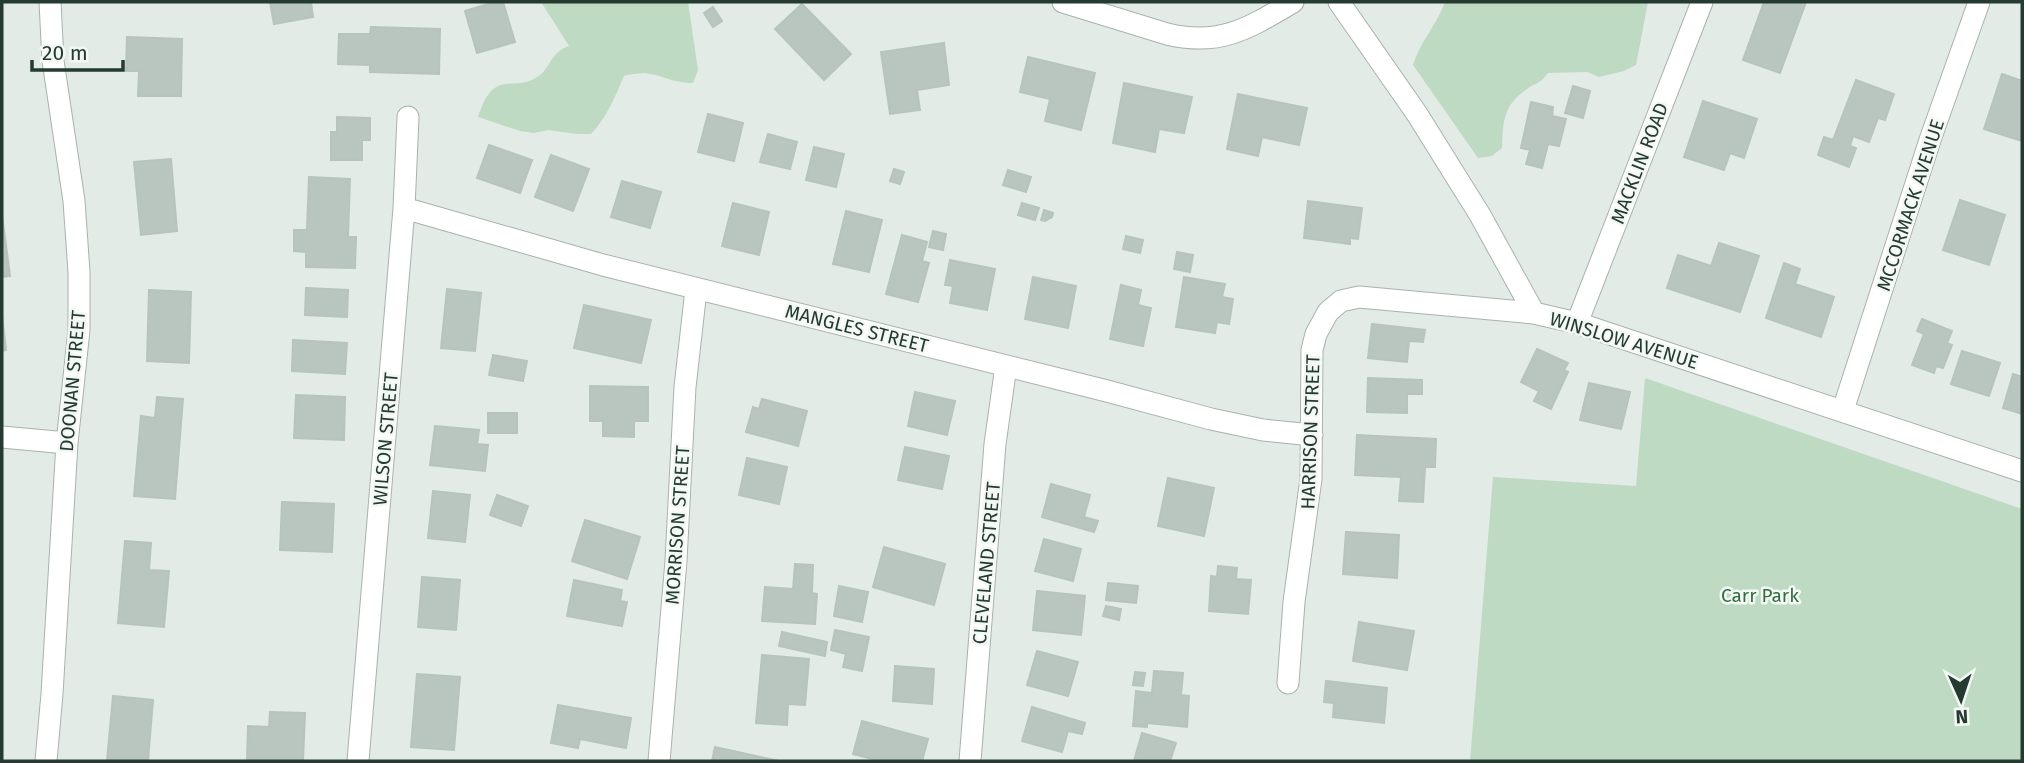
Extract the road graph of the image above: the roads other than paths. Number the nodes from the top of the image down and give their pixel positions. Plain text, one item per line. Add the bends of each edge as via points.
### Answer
1 (50, 2) edge
2 (1063, 2) edge
3 (1293, 2) edge
4 (1339, 2) edge
5 (1702, 2) edge
6 (1979, 2) edge
7 (408, 117) dead end
8 (404, 208) junction
9 (696, 289) junction
10 (1534, 313) junction
11 (1577, 323) junction
12 (1006, 366) junction
13 (1843, 410) junction
14 (1312, 435) junction
15 (2, 437) edge
16 (67, 443) junction
17 (2022, 471) edge
18 (1288, 683) dead end
19 (46, 761) edge
20 (358, 761) edge
21 (659, 761) edge
22 (970, 761) edge

1 - 16 street, DOONAN STREET via 79,272 79,330
2 - 3 street via 1167,34 1209,38 1244,30
4 - 10 street, WINSLOW AVENUE via 1417,114
5 - 11 street, MACKLIN ROAD
6 - 13 street, MCCORMACK AVENUE
7 - 8 street, WILSON STREET
8 - 9 street, MANGLES STREET
8 - 20 street, WILSON STREET
9 - 12 street, MANGLES STREET
9 - 21 street, MORRISON STREET
10 - 11 street, WINSLOW AVENUE
10 - 14 street, HARRISON STREET via 1359,297 1335,305 1321,321 1312,350
11 - 13 street, WINSLOW AVENUE
12 - 14 street, MANGLES STREET via 1211,419
12 - 22 street, CLEVELAND STREET via 995,444
13 - 17 street, WINSLOW AVENUE
14 - 18 street, HARRISON STREET
15 - 16 street
16 - 19 street, DOONAN STREET

